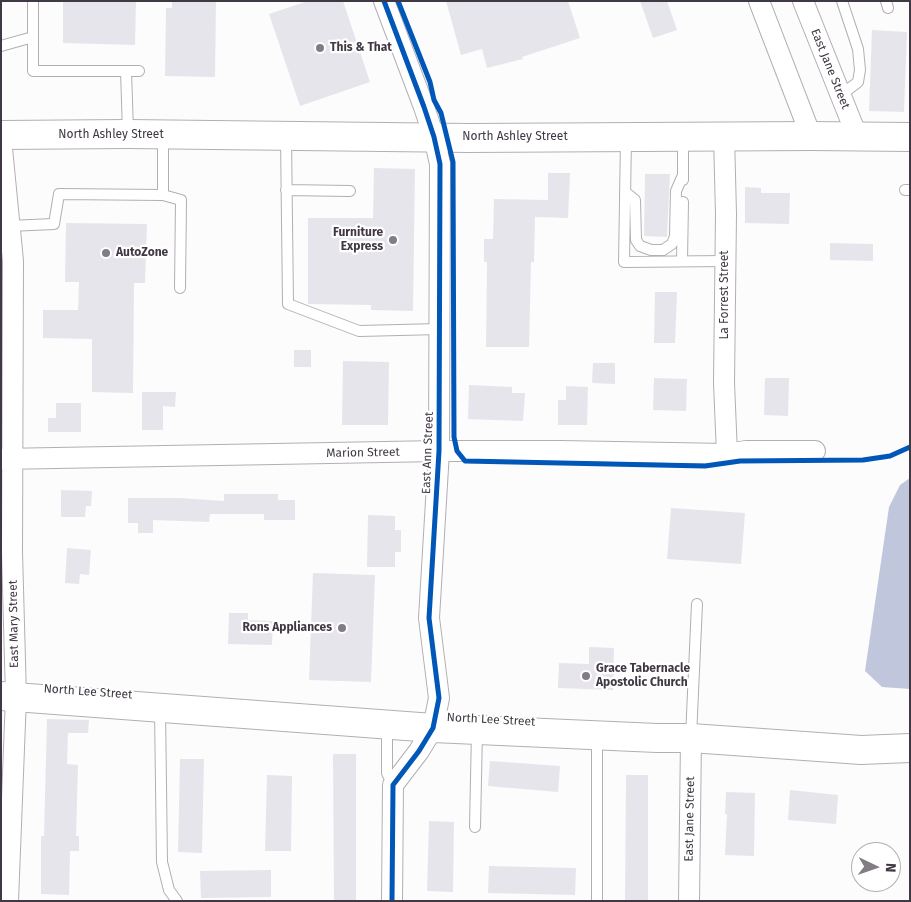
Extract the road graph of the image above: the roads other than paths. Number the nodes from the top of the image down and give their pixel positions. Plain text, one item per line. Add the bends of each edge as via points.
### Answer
1 (33, 1) edge
2 (384, 1) edge
3 (759, 1) edge
4 (803, 1) edge
5 (842, 1) edge
6 (33, 37) junction
7 (1, 46) edge
8 (126, 71) junction
9 (139, 71) dead end
10 (841, 95) junction
11 (128, 134) junction
12 (163, 135) junction
13 (1, 136) edge
14 (286, 136) junction
15 (724, 136) junction
16 (811, 136) junction
17 (857, 136) junction
18 (434, 137) junction
19 (626, 137) junction
20 (683, 137) junction
21 (910, 137) edge
22 (683, 175) junction
23 (286, 190) junction
24 (350, 191) dead end
25 (625, 192) junction
26 (163, 195) junction
27 (9, 226) junction
28 (682, 261) junction
29 (725, 261) junction
30 (180, 288) dead end
31 (440, 329) junction
32 (815, 451) dead end
33 (439, 452) junction
34 (727, 454) junction
35 (7, 459) edge
36 (697, 604) dead end
37 (8, 697) edge
38 (160, 708) junction
39 (387, 724) junction
40 (433, 728) junction
41 (478, 730) junction
42 (597, 735) junction
43 (690, 738) junction
44 (910, 748) edge
45 (393, 785) junction
46 (475, 828) dead end
47 (8, 901) edge
48 (177, 901) edge
49 (392, 901) edge
50 (598, 901) edge
51 (689, 901) edge

1 - 6 lane
2 - 18 street, East Ann Street
3 - 16 street
4 - 10 street, East Jane Street
5 - 10 lane via 858,48 860,70 858,82
6 - 7 lane
6 - 8 lane via 33,70
8 - 9 lane
8 - 11 lane
10 - 17 street, East Jane Street
11 - 12 main road, North Ashley Street
11 - 13 main road, North Ashley Street
12 - 14 main road, North Ashley Street
12 - 26 lane
13 - 27 street, East Mary Street
14 - 18 main road, North Ashley Street
14 - 23 lane
15 - 16 main road, North Ashley Street
15 - 20 main road, North Ashley Street
15 - 29 street, La Forrest Street
16 - 17 main road, North Ashley Street
17 - 21 main road, North Ashley Street
18 - 19 main road, North Ashley Street
18 - 31 street, East Ann Street via 440,164
19 - 20 main road, North Ashley Street
19 - 25 lane
20 - 22 lane
22 - 25 lane via 676,191 675,236 672,244 663,250 640,246 636,240 635,200
22 - 28 lane
23 - 24 lane
23 - 31 lane via 288,304 359,331
25 - 28 lane via 624,262
26 - 27 lane via 59,194 54,224
26 - 30 lane via 181,200
27 - 35 street, East Mary Street via 12,261
28 - 29 lane
29 - 34 street, La Forrest Street
31 - 33 street, East Ann Street
32 - 34 street, Marion Street
33 - 34 street, Marion Street
33 - 35 street, Marion Street
33 - 40 street, East Ann Street via 429,618 439,698
35 - 37 street, East Mary Street via 12,552
36 - 43 lane
37 - 38 main road, North Lee Street
37 - 47 street, East Mary Street
38 - 39 main road, North Lee Street
38 - 48 lane via 162,862 169,890
39 - 40 main road, North Lee Street
39 - 45 lane via 387,773
40 - 41 main road, North Lee Street
40 - 45 street, East Ann Street
41 - 42 main road, North Lee Street
41 - 46 lane
42 - 43 main road, North Lee Street
42 - 50 lane
43 - 44 main road, North Lee Street via 868,750
43 - 51 street, East Jane Street
45 - 49 street

